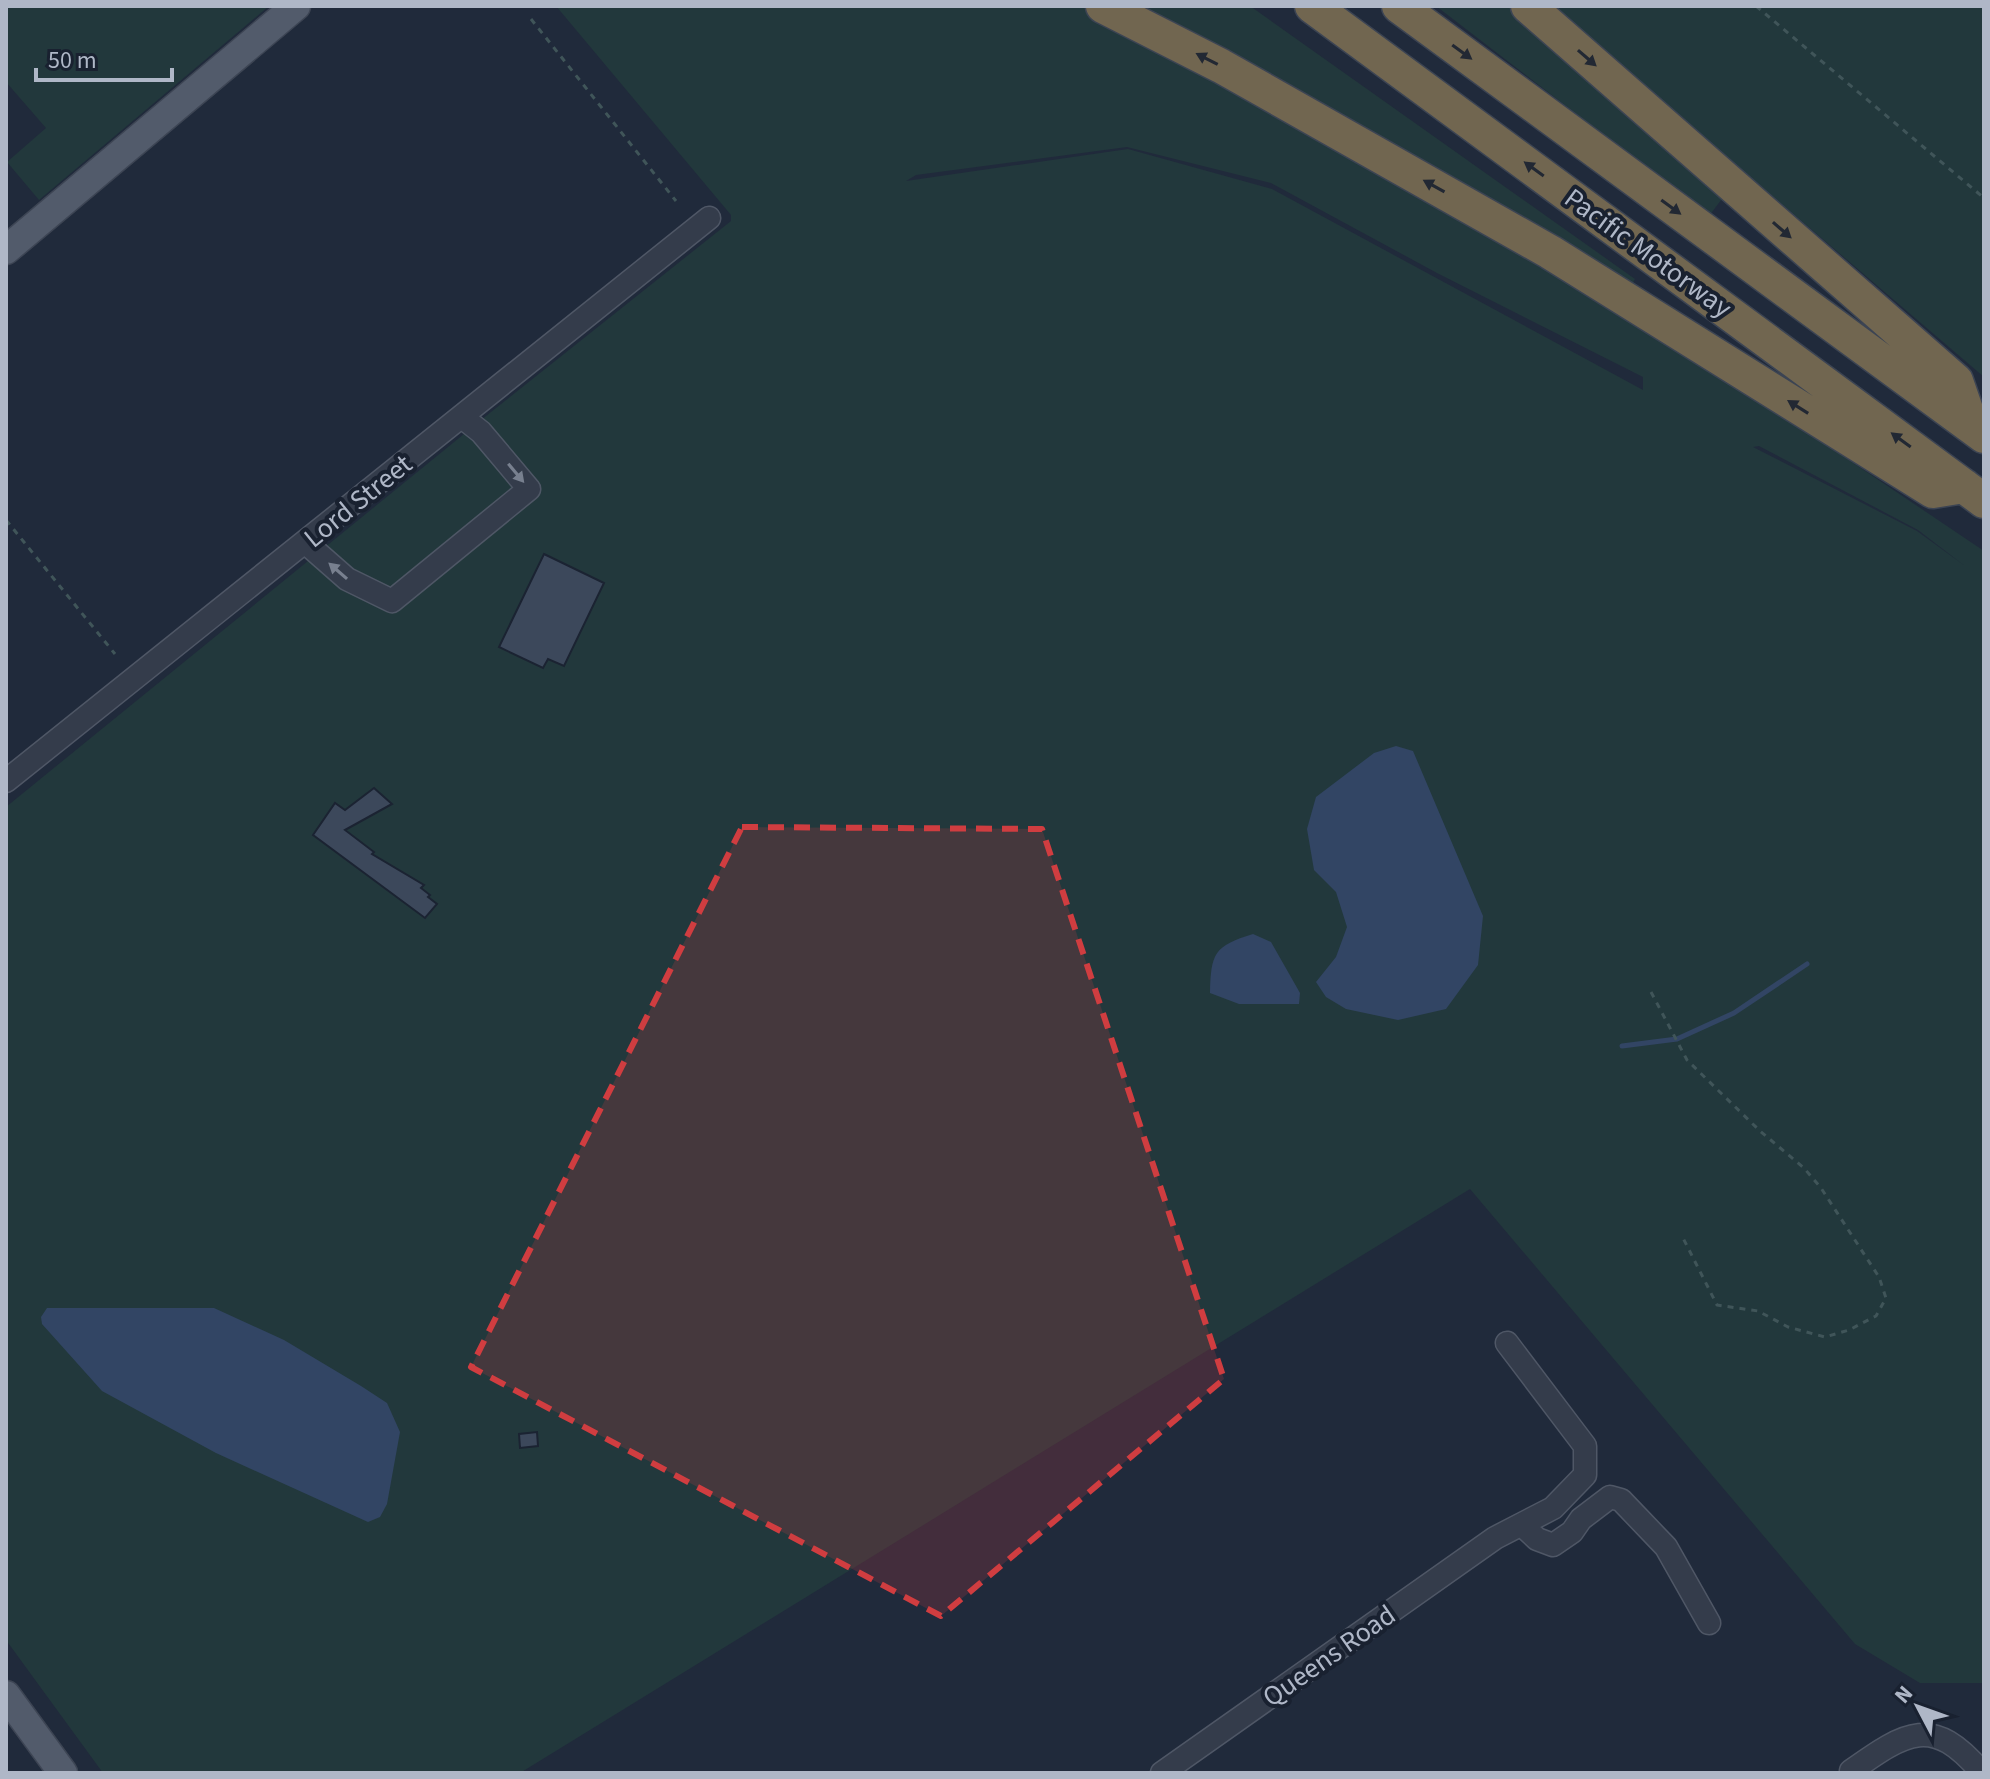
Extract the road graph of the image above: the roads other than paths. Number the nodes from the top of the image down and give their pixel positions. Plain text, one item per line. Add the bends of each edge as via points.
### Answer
1 (296, 6) edge
2 (1103, 6) edge
3 (1312, 6) edge
4 (1399, 6) edge
5 (1528, 6) edge
6 (709, 218) dead end
7 (6, 250) edge
8 (462, 417) junction
9 (1978, 431) edge
10 (1974, 494) edge
11 (306, 543) junction
12 (6, 781) edge
13 (1507, 1343) dead end
14 (1522, 1525) junction
15 (1709, 1623) dead end
16 (6, 1695) edge
17 (1851, 1771) edge
18 (63, 1773) edge
19 (1162, 1773) edge
20 (1982, 1773) edge

1 - 7 main road
10 -> 2 highway via 1933,491 1550,252 1221,66
10 -> 3 highway, Pacific Motorway
4 -> 9 highway, Pacific Motorway
5 -> 9 highway via 1956,381
6 - 8 street, Lord Street
8 - 11 street, Lord Street
8 -> 11 street via 529,489 392,601 347,579
11 - 12 street, Lord Street
13 - 14 street, Queens Road via 1585,1446 1585,1475 1553,1508
14 - 15 street via 1553,1545 1610,1497 1621,1500 1666,1547
14 - 19 street, Queens Road via 1495,1538
16 - 18 main road
17 - 20 street via 1921,1732 1945,1739

